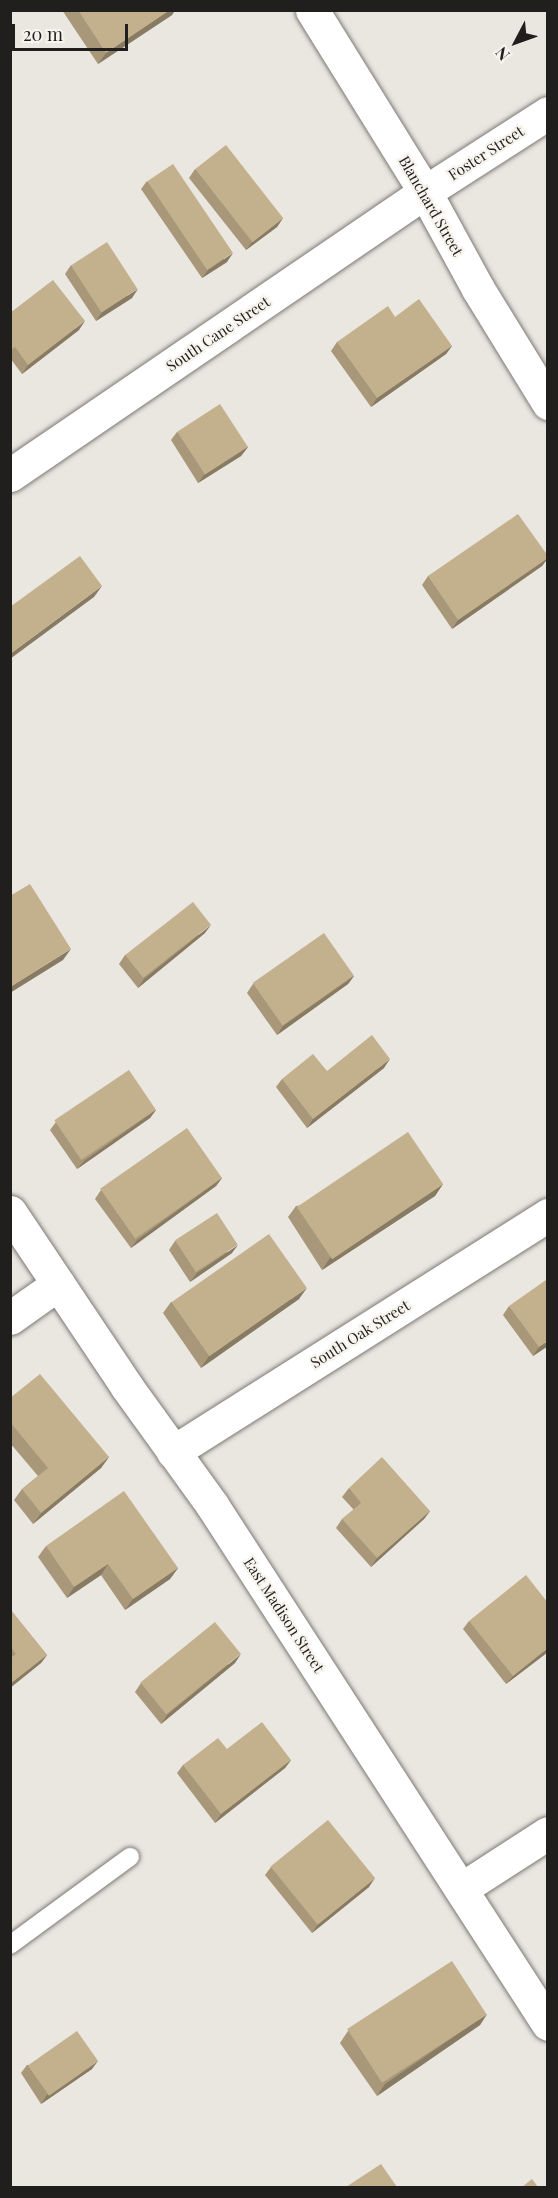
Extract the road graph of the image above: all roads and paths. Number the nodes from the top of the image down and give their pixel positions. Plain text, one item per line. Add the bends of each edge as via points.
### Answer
1 (312, 10) edge
2 (548, 113) edge
3 (425, 192) junction
4 (548, 403) edge
5 (10, 475) edge
6 (10, 1212) edge
7 (548, 1215) edge
8 (58, 1284) junction
9 (10, 1318) edge
10 (173, 1452) junction
11 (548, 1833) edge
12 (130, 1857) dead end
13 (461, 1889) junction
14 (10, 1945) edge
15 (548, 2024) edge

1 - 3 street, Blanchard Street
2 - 3 street, Foster Street
3 - 4 street, Blanchard Street via 478,289
3 - 5 street, South Cane Street
6 - 8 street, East Madison Street
7 - 10 street, South Oak Street
8 - 9 street
8 - 10 street, East Madison Street
10 - 13 street, East Madison Street via 212,1505
11 - 13 street
12 - 14 lane
13 - 15 street, East Madison Street

